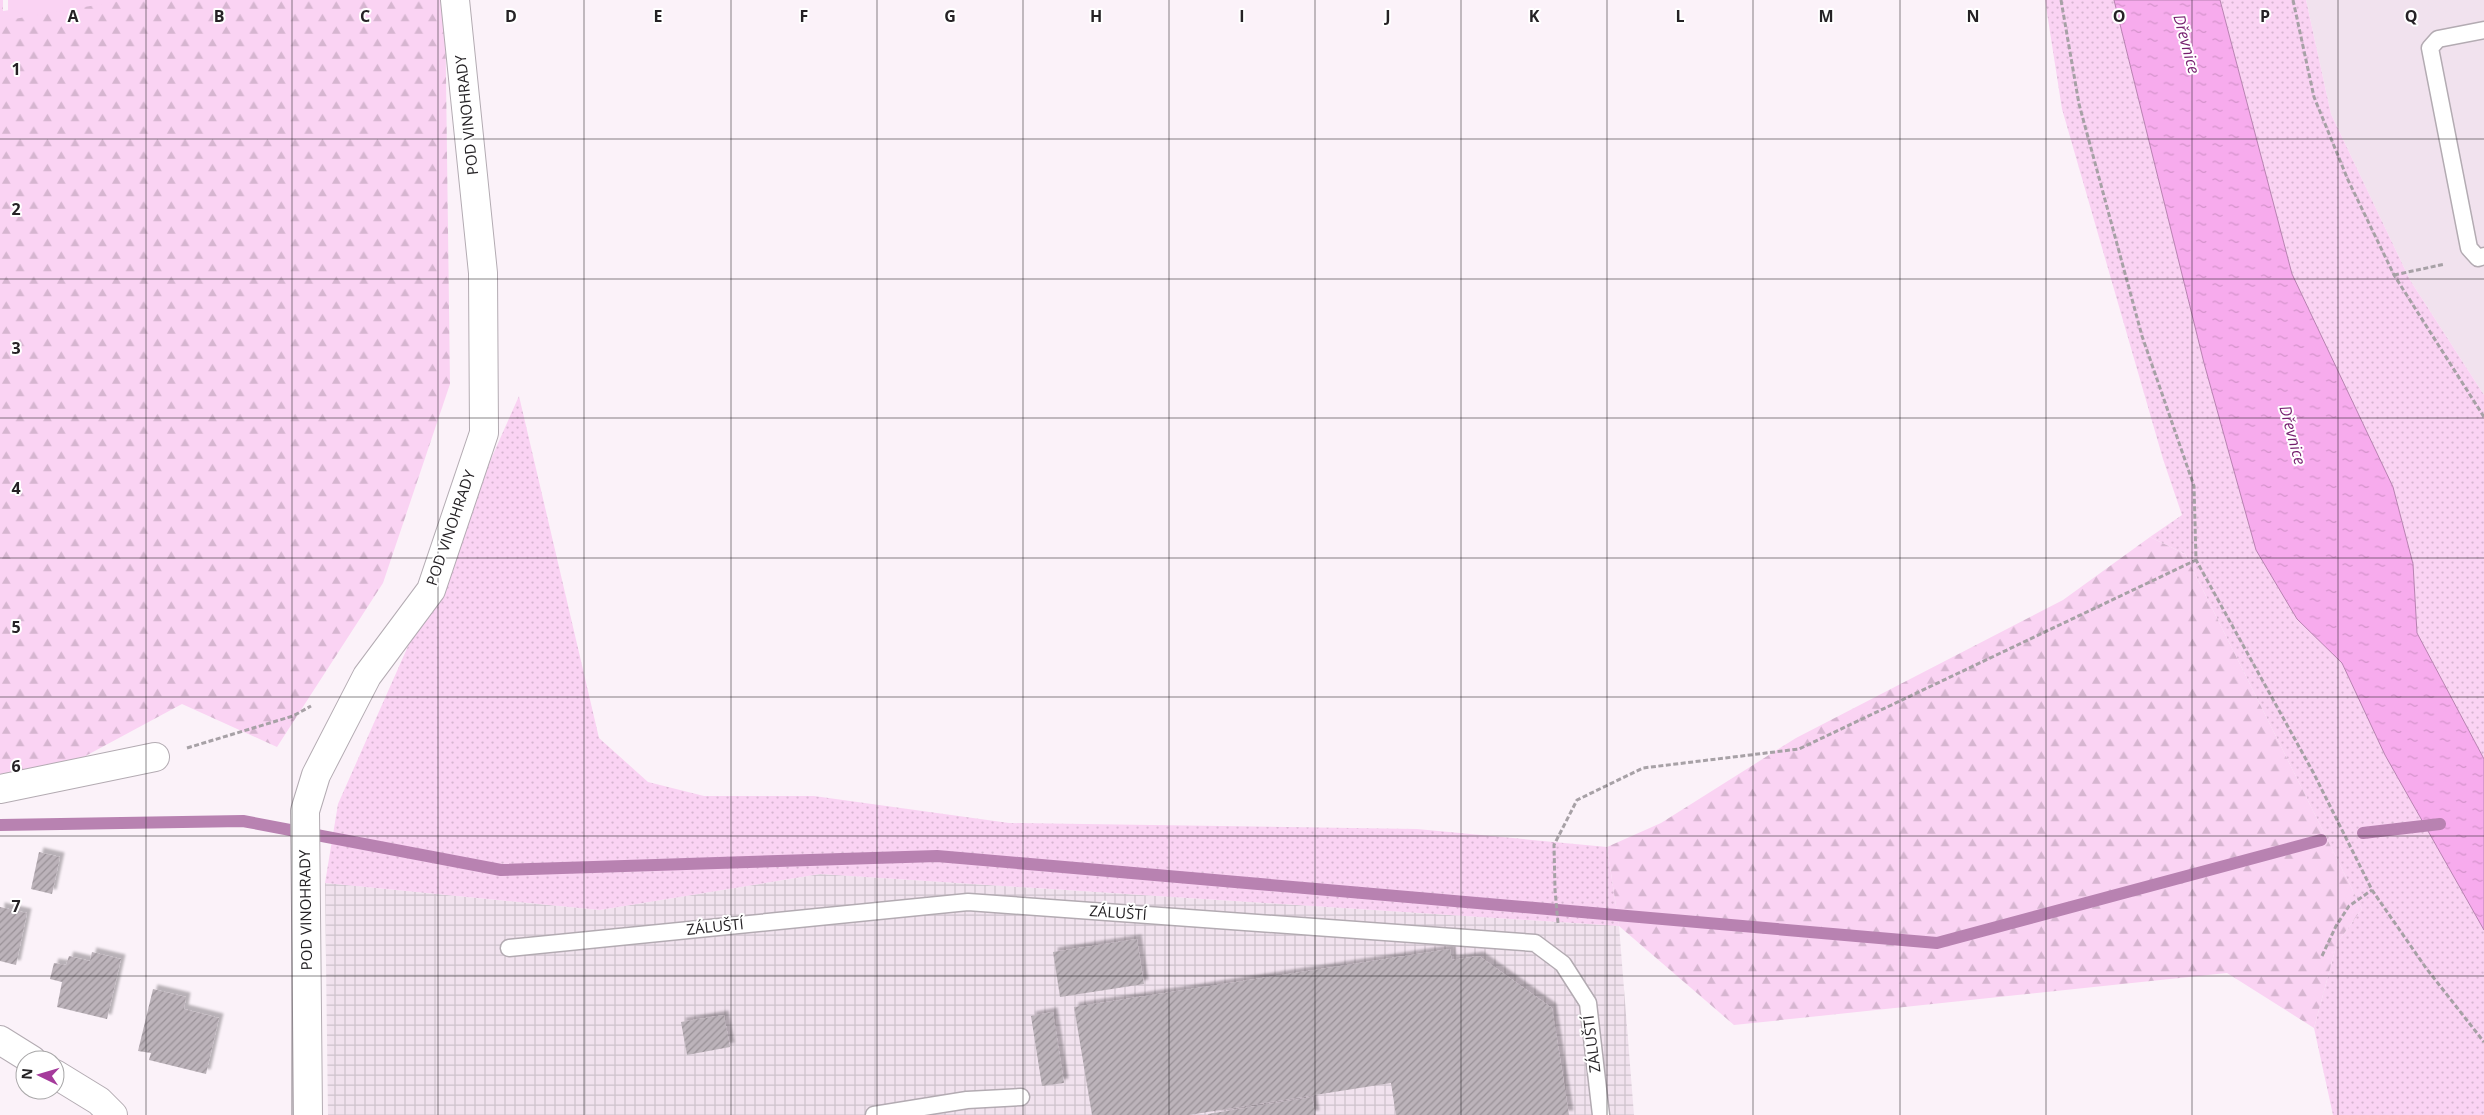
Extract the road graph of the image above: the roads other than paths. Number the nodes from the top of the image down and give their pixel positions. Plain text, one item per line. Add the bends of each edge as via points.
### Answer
1 (455, 0) edge
2 (2484, 30) edge
3 (2481, 257) edge
4 (155, 757) road end
5 (0, 789) edge
6 (509, 948) dead end
7 (0, 1040) edge
8 (16, 1050) edge
9 (65, 1080) edge
10 (1021, 1096) dead end
11 (113, 1115) edge
12 (308, 1115) edge
13 (874, 1115) edge
14 (1601, 1115) edge

1 - 12 street, POD VINOHRADY via 483,272 484,433 431,590 367,676 316,775 305,811
2 - 3 lane via 2438,39 2430,48 2469,248
4 - 5 street
6 - 14 lane, ZÁLUŠTÍ via 968,902 1535,943 1563,964 1588,1003
7 - 8 street
9 - 11 street via 99,1101
10 - 13 lane via 967,1100

